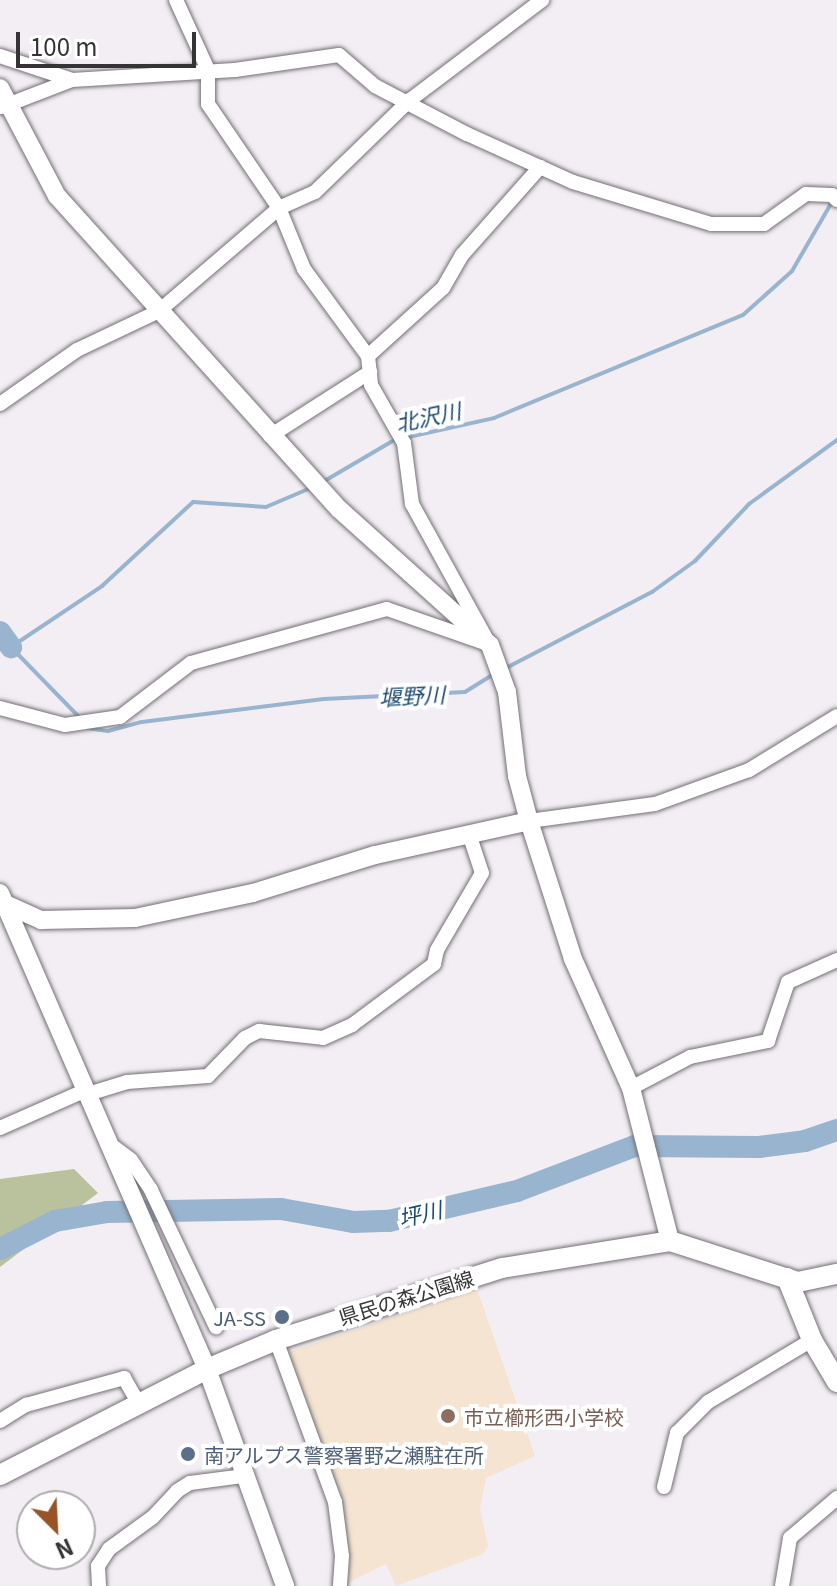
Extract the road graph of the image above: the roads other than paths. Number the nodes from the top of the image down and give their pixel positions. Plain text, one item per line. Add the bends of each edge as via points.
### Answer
1 (176, 0) edge
2 (542, 0) edge
3 (0, 56) edge
4 (208, 70) junction
5 (72, 80) junction
6 (0, 88) edge
7 (410, 100) junction
8 (4, 107) edge
9 (540, 167) junction
10 (835, 198) edge
11 (279, 208) junction
12 (159, 311) junction
13 (368, 356) junction
14 (370, 372) junction
15 (0, 404) edge
16 (270, 436) junction
17 (490, 645) junction
18 (0, 708) edge
19 (837, 716) edge
20 (529, 821) junction
21 (469, 834) junction
22 (2, 900) edge
23 (837, 960) edge
24 (87, 1092) junction
25 (633, 1095) junction
26 (0, 1128) edge
27 (110, 1144) junction
28 (670, 1241) junction
29 (837, 1274) edge
30 (787, 1278) junction
31 (216, 1327) dead end
32 (276, 1340) junction
33 (812, 1340) junction
34 (207, 1369) junction
35 (837, 1382) edge
36 (139, 1404) junction
37 (0, 1421) edge
38 (0, 1475) edge
39 (243, 1476) junction
40 (664, 1487) dead end
41 (837, 1498) edge
42 (99, 1586) edge
43 (285, 1586) edge
44 (340, 1586) edge
45 (782, 1586) edge

1 - 4 street
2 - 7 street
3 - 5 street
4 - 5 street
4 - 7 street via 339,55 375,86
4 - 11 street via 208,104
5 - 8 street
6 - 8 street
7 - 9 street
7 - 11 street via 315,192
8 - 12 street via 57,196
9 - 10 street via 573,182 726,225 764,224 806,194
9 - 13 street via 462,255 443,288
11 - 12 street
11 - 13 street via 304,269
12 - 15 street via 77,350
12 - 16 street
13 - 14 street
14 - 16 street
14 - 17 street via 371,385 400,437 412,504
16 - 17 street
17 - 18 street via 387,609 191,663 120,717 72,723
17 - 20 street via 500,671
19 - 20 street via 749,770 655,804
20 - 21 street
20 - 25 street via 573,959
21 - 22 street via 375,855 253,893 135,918 41,920
21 - 24 street via 482,873 434,964 352,1025 323,1038 259,1031 245,1038 208,1076 127,1082
22 - 24 street
23 - 25 street via 788,982 768,1041 690,1057
24 - 26 street
24 - 27 street
25 - 28 street
27 - 31 street via 131,1160 151,1190
27 - 34 street
28 - 30 main road, 県民の森公園線
28 - 32 main road, 県民の森公園線 via 502,1268
29 - 30 main road, 県民の森公園線 via 798,1282
30 - 33 main road
32 - 34 main road, 県民の森公園線
32 - 44 street via 335,1502
33 - 35 main road
33 - 40 street via 708,1402 677,1433
34 - 36 main road, 県民の森公園線
34 - 39 street
36 - 37 street via 124,1378 26,1405
36 - 38 main road, 県民の森公園線
39 - 42 street via 190,1483 177,1491 153,1517 109,1549 98,1566
39 - 43 street
41 - 45 street via 790,1538

